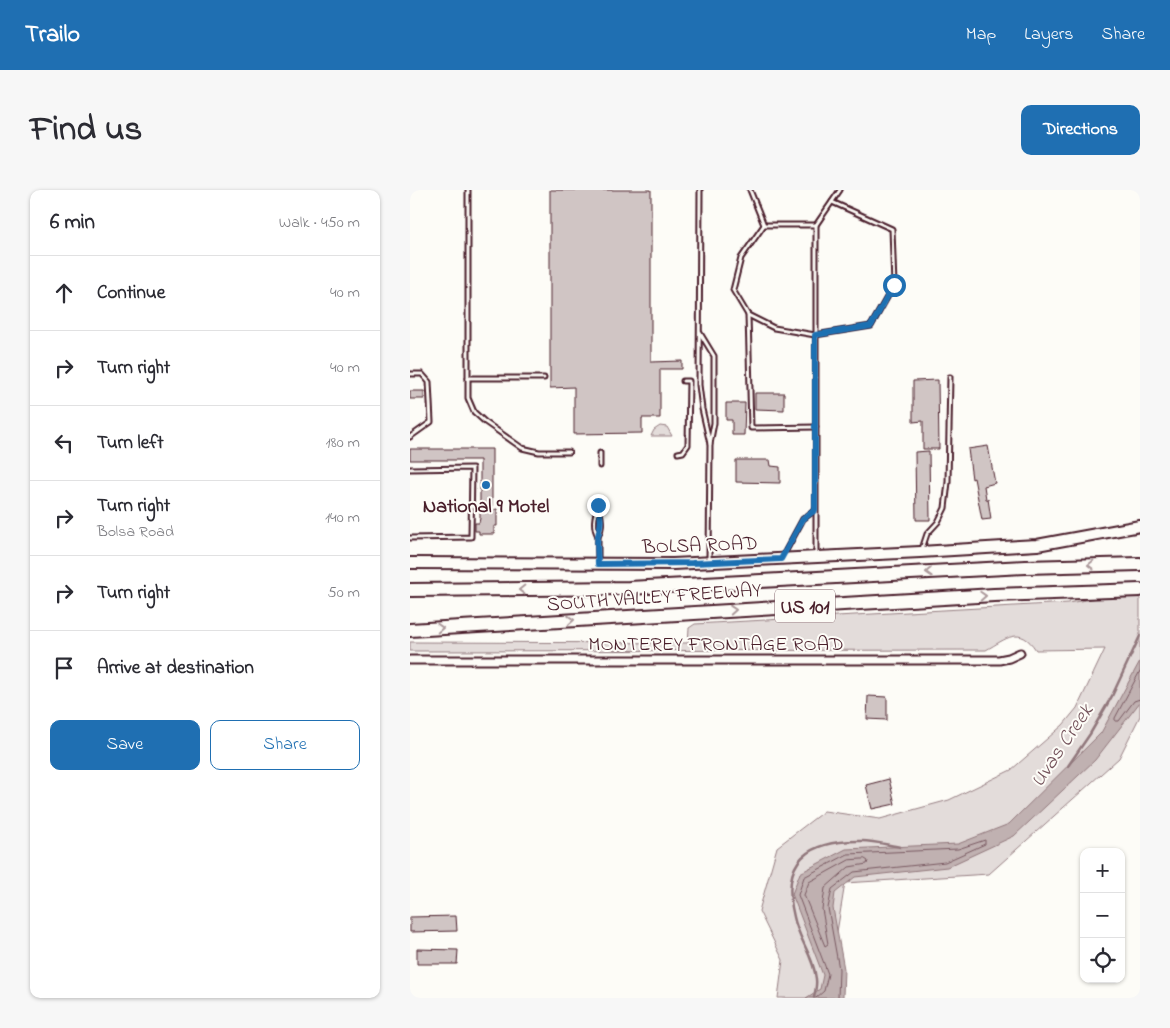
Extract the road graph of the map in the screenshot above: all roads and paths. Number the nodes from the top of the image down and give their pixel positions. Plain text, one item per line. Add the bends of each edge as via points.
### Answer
1 (468, 190) edge
2 (700, 190) edge
3 (750, 190) edge
4 (840, 190) edge
5 (832, 202) junction
6 (764, 225) junction
7 (816, 225) junction
8 (748, 315) junction
9 (699, 331) junction
10 (815, 335) junction
11 (410, 374) edge
12 (950, 377) dead end
13 (468, 378) junction
14 (544, 378) dead end
15 (683, 381) dead end
16 (816, 427) junction
17 (410, 437) edge
18 (710, 444) junction
19 (569, 452) dead end
20 (600, 453) dead end
21 (678, 453) dead end
22 (600, 466) dead end
23 (410, 469) edge
24 (815, 510) junction
25 (1140, 526) edge
26 (598, 536) junction
27 (410, 538) edge
28 (920, 552) junction
29 (816, 557) junction
30 (781, 559) junction
31 (709, 562) junction
32 (410, 563) edge
33 (598, 564) junction
34 (1140, 564) edge
35 (410, 590) edge
36 (1140, 590) edge
37 (410, 630) edge
38 (1020, 653) dead end
39 (410, 660) edge

1 - 13 lane
2 - 9 lane
3 - 6 lane
4 - 5 lane
5 - 7 lane
5 - 10 lane via 892,229 894,285 871,326
6 - 7 lane
6 - 8 lane via 741,258 733,290
7 - 10 lane
8 - 10 lane via 774,328
8 - 16 lane via 751,428
9 - 18 lane via 699,385
9 - 18 lane via 714,356 714,422
10 - 16 lane
11 - 17 lane via 422,374 429,382 431,422
12 - 28 lane via 945,508
13 - 14 lane
13 - 19 lane via 468,398 474,412 485,422 530,451
15 - 21 lane via 689,381 688,445
16 - 24 lane
18 - 31 lane
20 - 22 lane
23 - 27 lane via 472,468 471,537
24 - 29 lane
24 - 30 lane via 803,519
25 - 28 main road, BOLSA ROAD via 1037,545
26 - 26 lane via 601,531 598,505 595,515
26 - 33 lane
28 - 29 main road, BOLSA ROAD
29 - 30 main road, BOLSA ROAD
30 - 31 main road, BOLSA ROAD
31 - 33 main road, BOLSA ROAD
32 - 33 main road, BOLSA ROAD
34 -> 35 highway, SOUTH VALLEY FREEWAY / US 101 via 629,588
37 -> 36 highway, SOUTH VALLEY FREEWAY / US 101 via 994,595
38 - 39 street, MONTEREY FRONTAGE ROAD via 998,660

